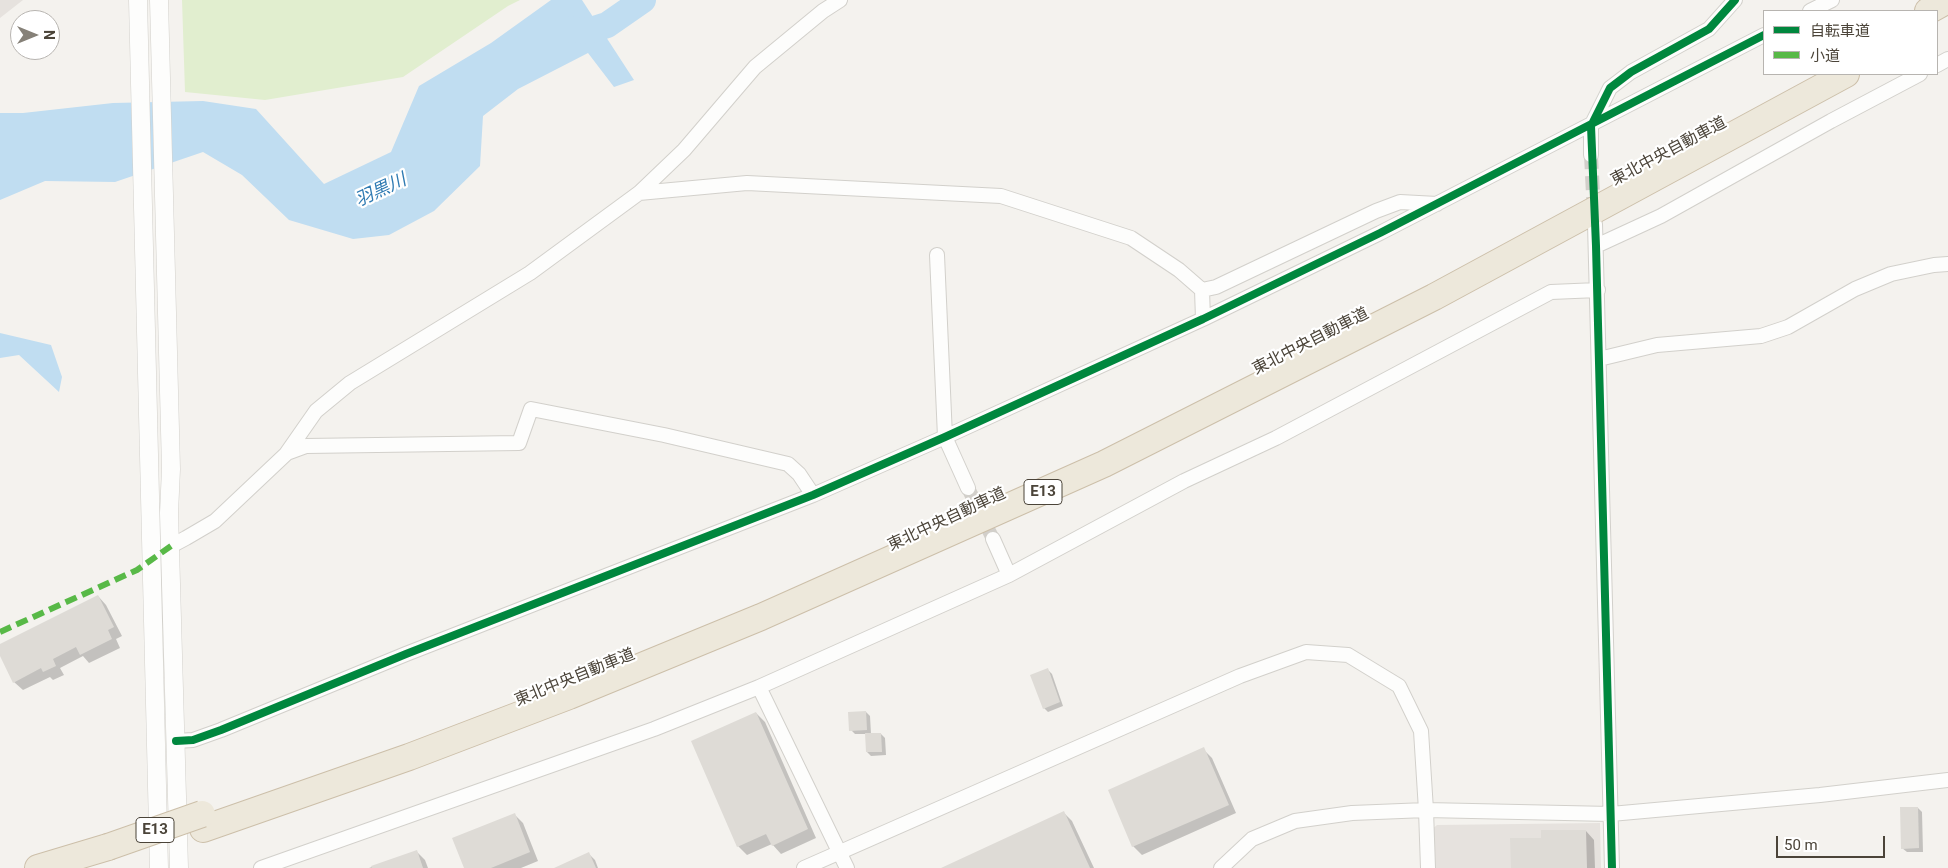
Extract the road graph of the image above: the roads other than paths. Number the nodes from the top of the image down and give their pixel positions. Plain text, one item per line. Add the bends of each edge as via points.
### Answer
1 (138, 0) edge
2 (159, 0) edge
3 (840, 0) edge
4 (1735, 0) edge
5 (1832, 0) edge
6 (1948, 0) edge
7 (1812, 10) edge
8 (1930, 10) edge
9 (1763, 36) edge
10 (1812, 75) edge
11 (1844, 75) edge
12 (1918, 75) edge
13 (1591, 126) junction
14 (1591, 155) tunnel mouth
15 (639, 192) junction
16 (1437, 204) junction
17 (1595, 224) tunnel mouth
18 (1596, 246) junction
19 (937, 256) dead end
20 (1948, 264) edge
21 (1202, 290) junction
22 (1598, 290) junction
23 (1203, 319) junction
24 (1599, 359) junction
25 (945, 437) junction
26 (286, 454) junction
27 (968, 488) tunnel mouth
28 (813, 495) junction
29 (993, 539) tunnel mouth
30 (171, 546) junction
31 (1009, 575) junction
32 (758, 687) junction
33 (176, 741) junction
34 (1948, 780) edge
35 (1426, 810) junction
36 (1611, 814) junction
37 (203, 821) junction
38 (840, 853) junction
39 (100, 859) edge
40 (38, 868) edge
41 (159, 868) edge
42 (179, 868) edge
43 (261, 868) edge
44 (804, 868) edge
45 (847, 868) edge
46 (1220, 868) edge
47 (1428, 868) edge
48 (1612, 868) edge

1 - 41 street
2 - 30 street
3 - 15 street via 755,67 684,150
4 - 13 street via 1710,29 1631,72 1610,88
5 - 7 street
6 - 8 highway
9 - 13 street
10 - 37 highway, 東北中央自動車道 / E13 via 1438,278 1080,459 908,538 578,678
11 - 37 highway, 東北中央自動車道 / E13 via 1434,297 1104,464 761,617 569,696 410,757
12 - 18 street via 1661,216
13 - 14 street
13 - 16 street
15 - 21 street via 747,182 1001,196 1131,238 1179,270
15 - 26 street via 530,273 350,384 316,411
16 - 21 street via 1400,202 1216,287
16 - 23 street
17 - 18 street
18 - 22 street
19 - 25 street
20 - 24 street via 1891,274 1855,289 1788,327 1761,336 1657,345
21 - 23 street
22 - 24 street
22 - 31 street via 1551,292
23 - 25 street
24 - 36 street
25 - 27 street
25 - 28 street
26 - 28 street via 306,446 519,443 531,409 788,464
26 - 30 street via 215,521
28 - 33 street via 221,730 193,740
29 - 31 street
30 - 33 street
31 - 32 street
32 - 38 street
32 - 43 street via 654,730
33 - 42 street
34 - 36 street
35 - 36 street
35 - 38 street via 1421,731 1399,686 1348,655 1306,652 1240,676
35 - 46 street via 1352,813 1295,821 1252,839
35 - 47 street
36 - 48 street
37 - 39 highway, 東北中央自動車道 / E13, bridge
38 - 44 street
38 - 45 street
39 - 40 highway, 東北中央自動車道 / E13

